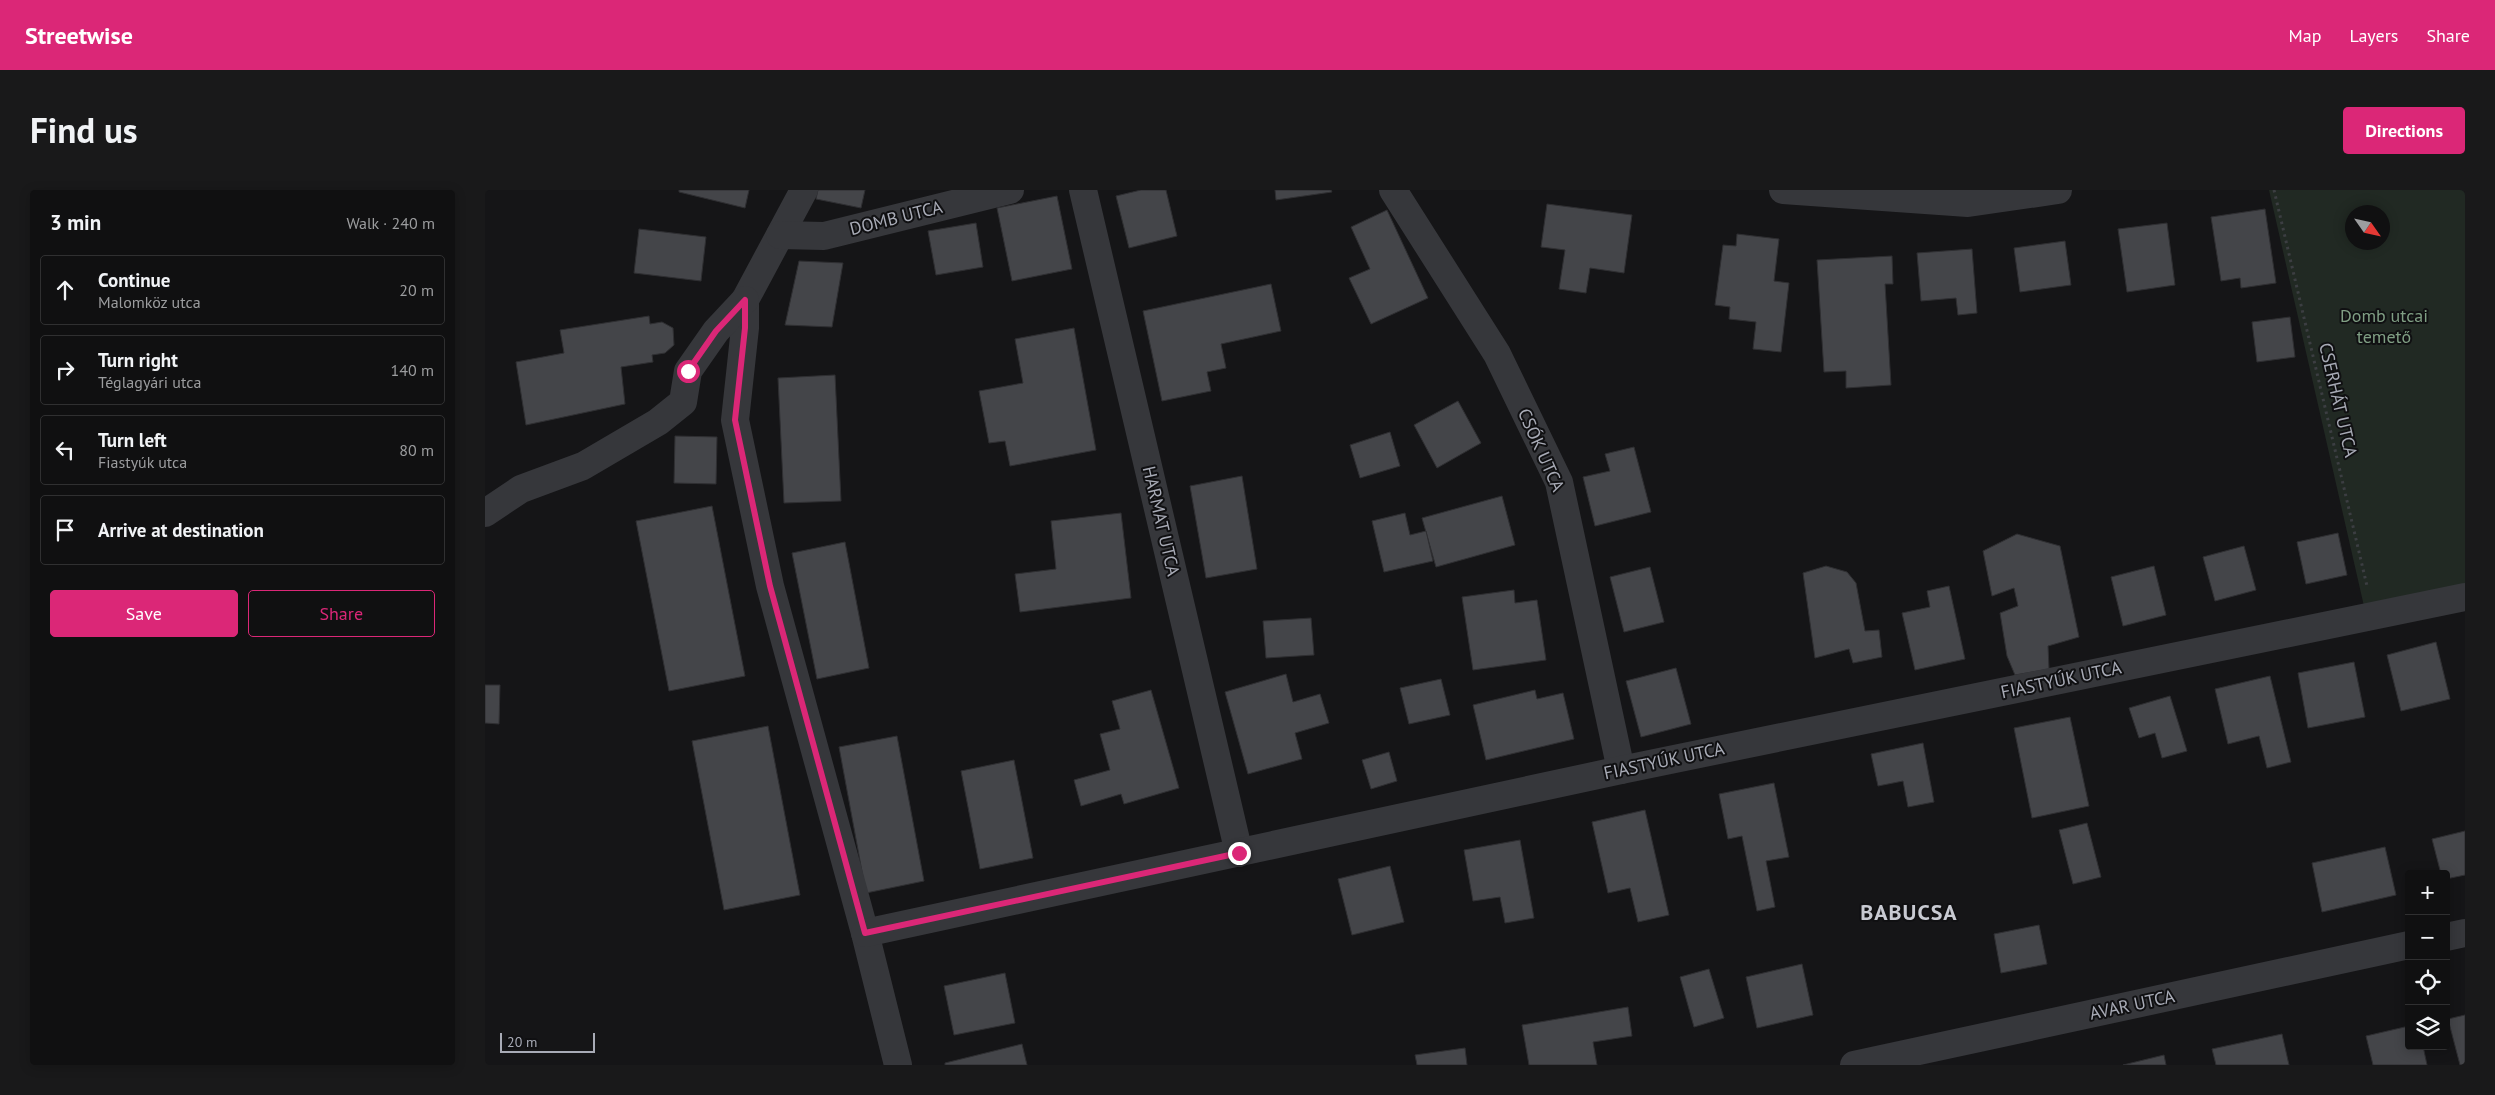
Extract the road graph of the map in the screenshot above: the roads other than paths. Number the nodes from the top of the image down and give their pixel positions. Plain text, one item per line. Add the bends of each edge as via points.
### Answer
1 (804, 190) edge
2 (1011, 190) edge
3 (1083, 190) edge
4 (1393, 190) edge
5 (1783, 190) edge
6 (2058, 190) edge
7 (780, 235) junction
8 (745, 300) junction
9 (485, 513) edge
10 (2465, 597) edge
11 (1621, 770) junction
12 (1239, 853) junction
13 (865, 933) junction
14 (2465, 933) edge
15 (2450, 936) edge
16 (2405, 946) edge
17 (899, 1065) edge
18 (1854, 1065) edge

1 - 7 street
2 - 7 street, DOMB UTCA via 824,236
3 - 12 street, HARMAT UTCA
4 - 11 street, CSÓK UTCA via 1497,354 1559,482
5 - 6 street via 1969,203
7 - 8 street
8 - 9 street via 716,331 688,371 683,402 658,422 583,466 521,489
8 - 13 street via 735,420 770,586
10 - 11 street, FIASTYÚK UTCA
11 - 12 street, FIASTYÚK UTCA
12 - 13 street, FIASTYÚK UTCA
13 - 17 street
14 - 15 street
16 - 18 street, AVAR UTCA

